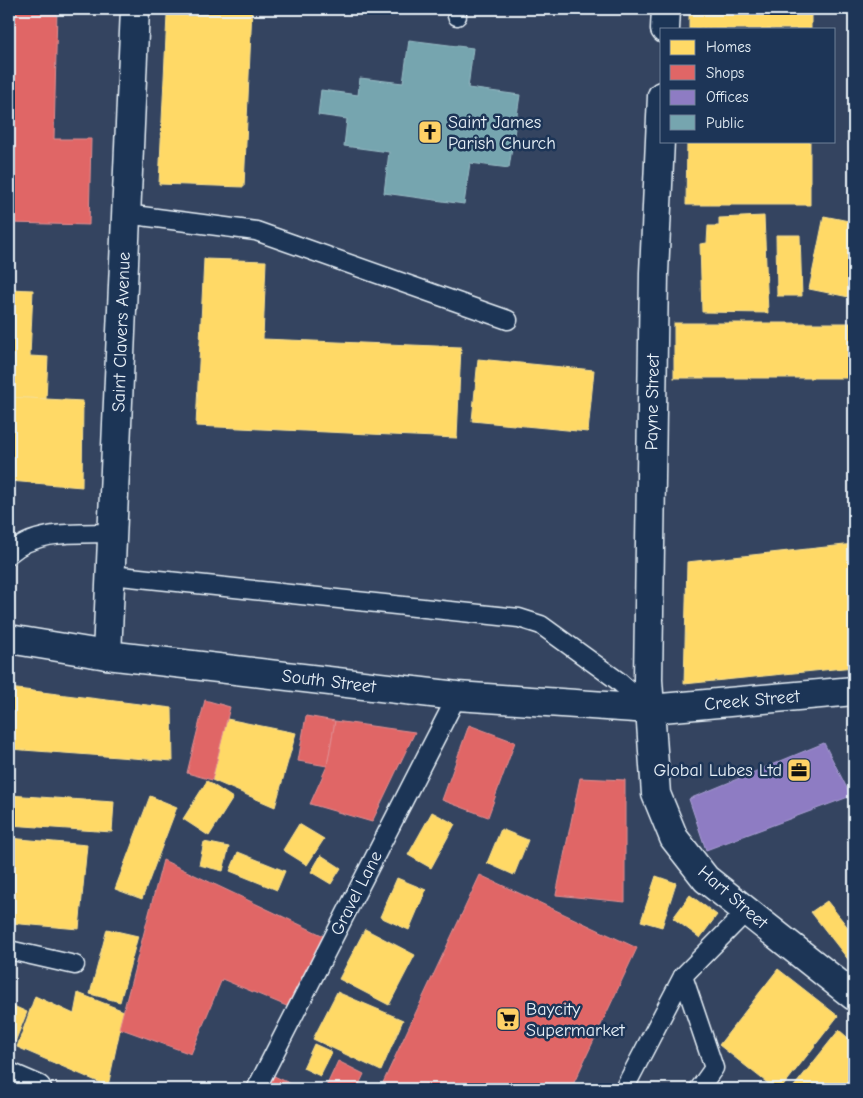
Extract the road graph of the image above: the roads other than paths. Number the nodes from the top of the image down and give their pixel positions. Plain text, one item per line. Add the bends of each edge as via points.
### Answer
1 (135, 9) edge
2 (666, 9) edge
3 (665, 28) edge
4 (660, 140) edge
5 (126, 214) junction
6 (508, 320) dead end
7 (113, 533) junction
8 (9, 554) edge
9 (111, 574) junction
10 (9, 639) edge
11 (107, 655) junction
12 (854, 691) edge
13 (457, 696) junction
14 (650, 709) junction
15 (747, 911) junction
16 (9, 950) edge
17 (74, 965) dead end
18 (683, 976) junction
19 (854, 996) edge
20 (9, 1077) edge
21 (38, 1089) edge
22 (256, 1089) edge
23 (624, 1089) edge
24 (699, 1089) edge

1 - 5 street, Saint Clavers Avenue
2 - 3 street
4 - 14 street, Payne Street via 653,293
5 - 6 lane via 256,231
5 - 7 street, Saint Clavers Avenue
7 - 8 lane via 52,534 18,546
7 - 9 street, Saint Clavers Avenue
9 - 11 street, Saint Clavers Avenue
9 - 14 lane via 519,618 541,625 617,680
10 - 11 street, South Street
11 - 13 street, South Street
12 - 14 street, Creek Street
13 - 14 street, South Street
13 - 22 lane, Gravel Lane
14 - 15 street, Hart Street via 656,794 674,838 706,879
15 - 18 lane
15 - 19 street, Hart Street
16 - 17 lane
18 - 23 lane
18 - 24 lane via 714,1068
20 - 21 street

